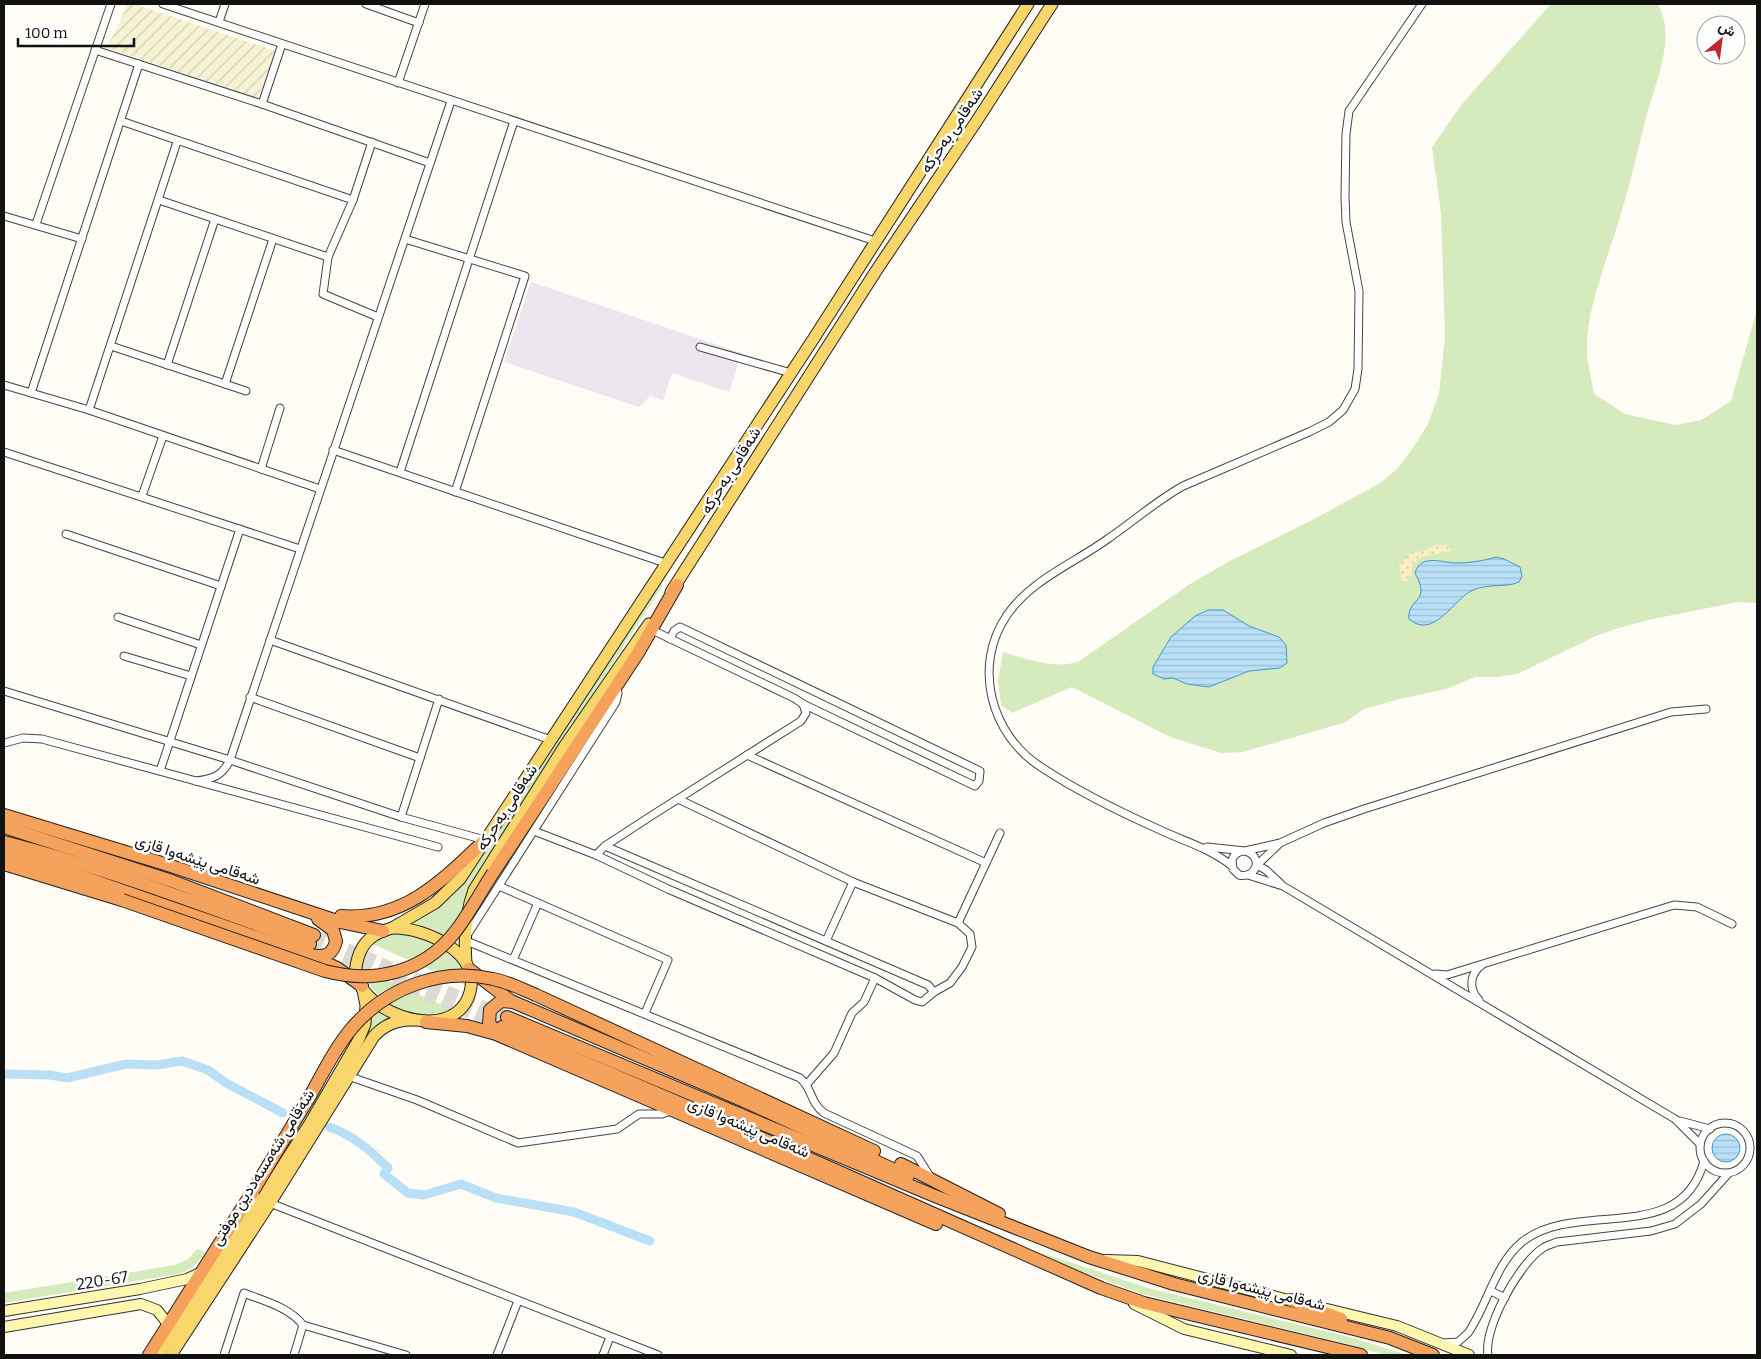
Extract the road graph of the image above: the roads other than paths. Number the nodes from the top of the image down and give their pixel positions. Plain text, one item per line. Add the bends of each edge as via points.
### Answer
1 (111, 4) edge
2 (163, 4) edge
3 (225, 4) edge
4 (366, 4) edge
5 (425, 4) edge
6 (1028, 4) edge
7 (1052, 4) edge
8 (1422, 4) edge
9 (219, 22) junction
10 (418, 23) junction
11 (282, 44) junction
12 (95, 50) junction
13 (139, 64) junction
14 (398, 83) junction
15 (450, 101) junction
16 (262, 104) junction
17 (121, 121) junction
18 (514, 121) junction
19 (178, 142) junction
20 (372, 142) junction
21 (430, 163) junction
22 (159, 200) junction
23 (353, 200) junction
24 (4, 216) edge
25 (215, 219) junction
26 (36, 224) junction
27 (82, 239) junction
28 (273, 239) junction
29 (404, 239) junction
30 (875, 241) junction
31 (328, 257) junction
32 (469, 258) junction
33 (378, 317) junction
34 (111, 346) junction
35 (700, 347) dead end
36 (167, 365) junction
37 (791, 373) junction
38 (225, 384) junction
39 (4, 386) edge
40 (246, 391) dead end
41 (31, 393) junction
42 (280, 408) dead end
43 (89, 410) junction
44 (162, 436) junction
45 (333, 450) junction
46 (4, 452) edge
47 (261, 469) junction
48 (400, 472) junction
49 (320, 489) junction
50 (455, 492) junction
51 (142, 496) junction
52 (240, 529) junction
53 (66, 534) dead end
54 (300, 549) junction
55 (665, 563) junction
56 (677, 585) junction
57 (221, 586) junction
58 (118, 617) dead end
59 (652, 630) junction
60 (670, 639) junction
61 (270, 640) junction
62 (201, 645) junction
63 (124, 656) dead end
64 (191, 676) junction
65 (616, 686) junction
66 (4, 691) edge
67 (250, 698) junction
68 (439, 699) junction
69 (803, 704) junction
70 (1706, 709) dead end
71 (550, 740) junction
72 (170, 741) junction
73 (4, 743) edge
74 (747, 755) junction
75 (420, 758) junction
76 (230, 760) junction
77 (160, 771) junction
78 (196, 781) junction
79 (678, 799) junction
80 (401, 817) junction
81 (5, 818) edge
82 (534, 831) junction
83 (1000, 833) dead end
84 (485, 840) junction
85 (4, 842) edge
86 (1280, 843) junction
87 (605, 846) junction
88 (1202, 846) junction
89 (438, 847) dead end
90 (1244, 851) junction
91 (4, 853) edge
92 (596, 855) junction
93 (986, 863) junction
94 (4, 864) edge
95 (1232, 866) junction
96 (1257, 866) junction
97 (1248, 876) junction
98 (853, 882) junction
99 (499, 886) junction
100 (1283, 886) junction
101 (276, 902) junction
102 (537, 905) junction
103 (296, 908) junction
104 (958, 922) junction
105 (1732, 924) dead end
106 (388, 930) junction
107 (464, 940) junction
108 (826, 941) junction
109 (310, 944) junction
110 (513, 960) junction
111 (1487, 962) junction
112 (467, 966) junction
113 (1422, 969) junction
114 (875, 978) junction
115 (362, 986) junction
116 (934, 992) junction
117 (518, 1004) junction
118 (1486, 1007) junction
119 (645, 1013) junction
120 (421, 1021) junction
121 (509, 1040) junction
122 (348, 1076) junction
123 (808, 1084) junction
124 (671, 1112) junction
125 (1675, 1119) junction
126 (1710, 1129) junction
127 (1700, 1144) junction
128 (1704, 1161) junction
129 (1728, 1174) junction
130 (931, 1178) junction
131 (270, 1203) junction
132 (1008, 1219) junction
133 (1087, 1256) junction
134 (1058, 1269) junction
135 (203, 1272) junction
136 (1101, 1288) junction
137 (140, 1289) junction
138 (1491, 1291) junction
139 (1505, 1298) junction
140 (518, 1300) junction
141 (1291, 1300) junction
142 (1272, 1302) junction
143 (141, 1304) junction
144 (4, 1311) edge
145 (168, 1324) junction
146 (303, 1325) junction
147 (4, 1327) edge
148 (610, 1336) junction
149 (1390, 1338) junction
150 (1433, 1340) junction
151 (389, 1353) edge
152 (148, 1355) edge
153 (158, 1355) edge
154 (171, 1355) edge
155 (224, 1355) edge
156 (294, 1355) edge
157 (406, 1355) edge
158 (497, 1355) edge
159 (604, 1355) edge
160 (658, 1355) edge
161 (1292, 1355) edge
162 (1361, 1355) edge
163 (1433, 1355) edge
164 (1469, 1355) edge
165 (1488, 1355) edge

1 - 12 street
2 - 9 street
3 - 9 street
4 - 10 street
5 - 10 street
6 - 30 main road, شەقامی بەحرکە
7 - 56 main road, شەقامی بەحرکە via 876,271
8 - 88 street via 1349,111 1346,222 1359,291 1360,319 1358,370 1349,401 1328,422 1309,432 1183,486 1044,580 1007,616 996,637 990,659 988,675 997,717 1027,758 1143,822
9 - 11 street
10 - 14 street
11 - 14 street
11 - 16 street
12 - 13 street
12 - 26 street
13 - 16 street
13 - 17 street
14 - 15 street
15 - 18 street
15 - 21 street
16 - 20 street
17 - 19 street
17 - 27 street
18 - 30 street
18 - 32 street
19 - 22 street
19 - 23 street
20 - 21 street
20 - 23 street
21 - 29 street
22 - 25 street
22 - 34 street
23 - 31 street
24 - 26 street
25 - 28 street
25 - 36 street
26 - 27 street
27 - 41 street
28 - 31 street
28 - 38 street
29 - 32 street
29 - 33 street
30 - 37 main road, شەقامی بەحرکە
31 - 33 street via 323,294
32 - 48 street
32 - 50 street via 525,276
33 - 45 street
34 - 36 street
34 - 43 street
35 - 37 street
36 - 38 street
37 - 55 main road, شەقامی بەحرکە
38 - 40 street
39 - 41 street
41 - 43 street
42 - 47 street
43 - 44 street
44 - 47 street
44 - 51 street
45 - 48 street
45 - 49 street
46 - 51 street
47 - 49 street
48 - 50 street
49 - 54 street
50 - 55 street
51 - 52 street
52 - 54 street
52 - 57 street
53 - 57 street
54 - 61 street
55 - 71 main road, شەقامی بەحرکە
56 - 59 highway
56 - 107 main road, شەقامی بەحرکە via 569,740 474,890 468,907
57 - 62 street
58 - 62 street
59 - 60 street
59 - 65 highway
60 - 69 street
60 - 69 street via 680,627 980,772 979,781 975,786
61 - 67 street
61 - 68 street
62 - 64 street
63 - 64 street
64 - 72 street
65 - 82 street via 616,702
65 - 94 highway, bridge via 457,930 437,950 408,968 371,978 324,971 122,900
66 - 72 street
67 - 75 street
67 - 76 street
68 - 71 street
68 - 75 street
69 - 74 street via 806,713 801,721
70 - 86 street via 1671,712 1324,822
71 - 84 main road, شەقامی بەحرکە
72 - 76 street
72 - 77 street
73 - 77 street via 24,738 42,739
74 - 79 street
74 - 93 street
75 - 80 street
76 - 78 street via 218,776
76 - 80 street
77 - 78 street
78 - 89 street
79 - 87 street
79 - 98 street
80 - 84 street
81 - 101 highway, شەقامی پێشەوا قازی via 165,864
81 - 109 highway, شەقامی پێشەوا قازی via 172,881
82 - 92 street
82 - 99 street
83 - 93 street
84 - 101 highway via 433,888 392,910 368,916 338,916
84 - 106 main road, شەقامی بەحرکە via 448,892
85 - 109 highway, شەقامی پێشەوا قازی via 168,893
86 - 90 street
86 - 96 street
87 - 92 street
87 - 108 street
88 - 90 street
88 - 95 street
90 - 95 street via 1234,856
90 - 96 street via 1255,857
91 - 109 highway, شەقامی پێشەوا قازی
92 - 114 street
93 - 104 street
95 - 97 street via 1236,873
96 - 97 street
96 - 100 street
97 - 100 street
98 - 104 street
98 - 108 street
99 - 102 street
99 - 107 street
100 - 113 street
101 - 103 highway, شەقامی پێشەوا قازی
102 - 110 street
102 - 119 street via 668,960
103 - 106 highway, شەقامی پێشەوا قازی via 340,922
103 - 109 highway via 329,926 335,935 335,946 323,956
104 - 116 street via 970,934 972,947 950,983
105 - 111 street via 1697,907 1674,905
106 - 112 main road, شەقامی پێشەوا قازی via 410,929 429,935 445,943
106 - 115 main road via 369,938 359,956 356,974
107 - 110 street
107 - 112 main road, شەقامی بەحرکە
108 - 116 street via 928,985
109 - 115 highway, شەقامی پێشەوا قازی
110 - 119 street
111 - 113 street via 1440,975
111 - 118 street via 1477,969 1472,982 1475,996
112 - 117 highway, شەقامی پێشەوا قازی via 499,994
112 - 120 main road via 471,987 462,1008 444,1020
113 - 118 street
114 - 116 street via 922,1002
114 - 123 street via 864,1002 852,1013 834,1052
115 - 120 main road, شەقامی پێشەوا قازی via 384,1008
115 - 153 main road, شەقامی شەمسەددین موفتی via 365,1024 358,1041 309,1125 196,1302
117 - 121 highway via 498,1002 488,1015 491,1028
117 - 132 highway, شەقامی پێشەوا قازی
118 - 125 street
119 - 123 street
120 - 121 highway, شەقامی پێشەوا قازی via 466,1026
120 - 122 main road, شەقامی شەمسەددین موفتی via 403,1020 381,1029
121 - 124 highway, شەقامی پێشەوا قازی
122 - 124 street via 417,1100 518,1143 617,1130 638,1114
122 - 131 main road, شەقامی شەمسەددین موفتی
123 - 130 street via 810,1098 824,1113 917,1156
124 - 134 highway, شەقامی پێشەوا قازی via 1009,1253
125 - 126 street
125 - 127 street
126 - 127 street
126 - 129 street via 1724,1123 1733,1124 1747,1135 1750,1143 1748,1160
127 - 128 street
128 - 129 street via 1713,1170
128 - 138 street via 1692,1189 1664,1210 1550,1228 1536,1234 1513,1252
129 - 139 street via 1692,1212 1664,1228 1557,1242 1543,1248 1521,1270
130 - 132 highway
130 - 135 highway, bridge via 536,995 494,979 458,975 420,983 398,992 357,1023 339,1046
131 - 140 street
131 - 154 main road, شەقامی شەمسەددین موفتی
132 - 133 highway, شەقامی پێشەوا قازی
133 - 134 highway, شەقامی پێشەوا قازی via 504,1022
133 - 142 highway, شەقامی پێشەوا قازی via 1174,1284
134 - 136 highway, شەقامی پێشەوا قازی
135 - 137 main road, 220-67 via 187,1279
135 - 145 highway
136 - 161 main road via 1184,1329
136 - 162 highway, شەقامی پێشەوا قازی via 1144,1303
137 - 143 main road via 145,1296
137 - 144 main road, 220-67
138 - 139 street
138 - 150 street via 1462,1340 1448,1343
139 - 165 street via 1488,1340
140 - 148 street
140 - 158 street
141 - 142 main road
141 - 149 highway
141 - 150 main road via 1382,1322
142 - 149 highway, شەقامی پێشەوا قازی
143 - 145 main road, 220-67 via 157,1310
143 - 147 main road, 220-67
145 - 152 highway
146 - 151 street
146 - 155 street via 286,1310 244,1293
146 - 156 street
148 - 159 street
148 - 160 street
149 - 163 highway, شەقامی پێشەوا قازی
150 - 164 main road
151 - 157 street

